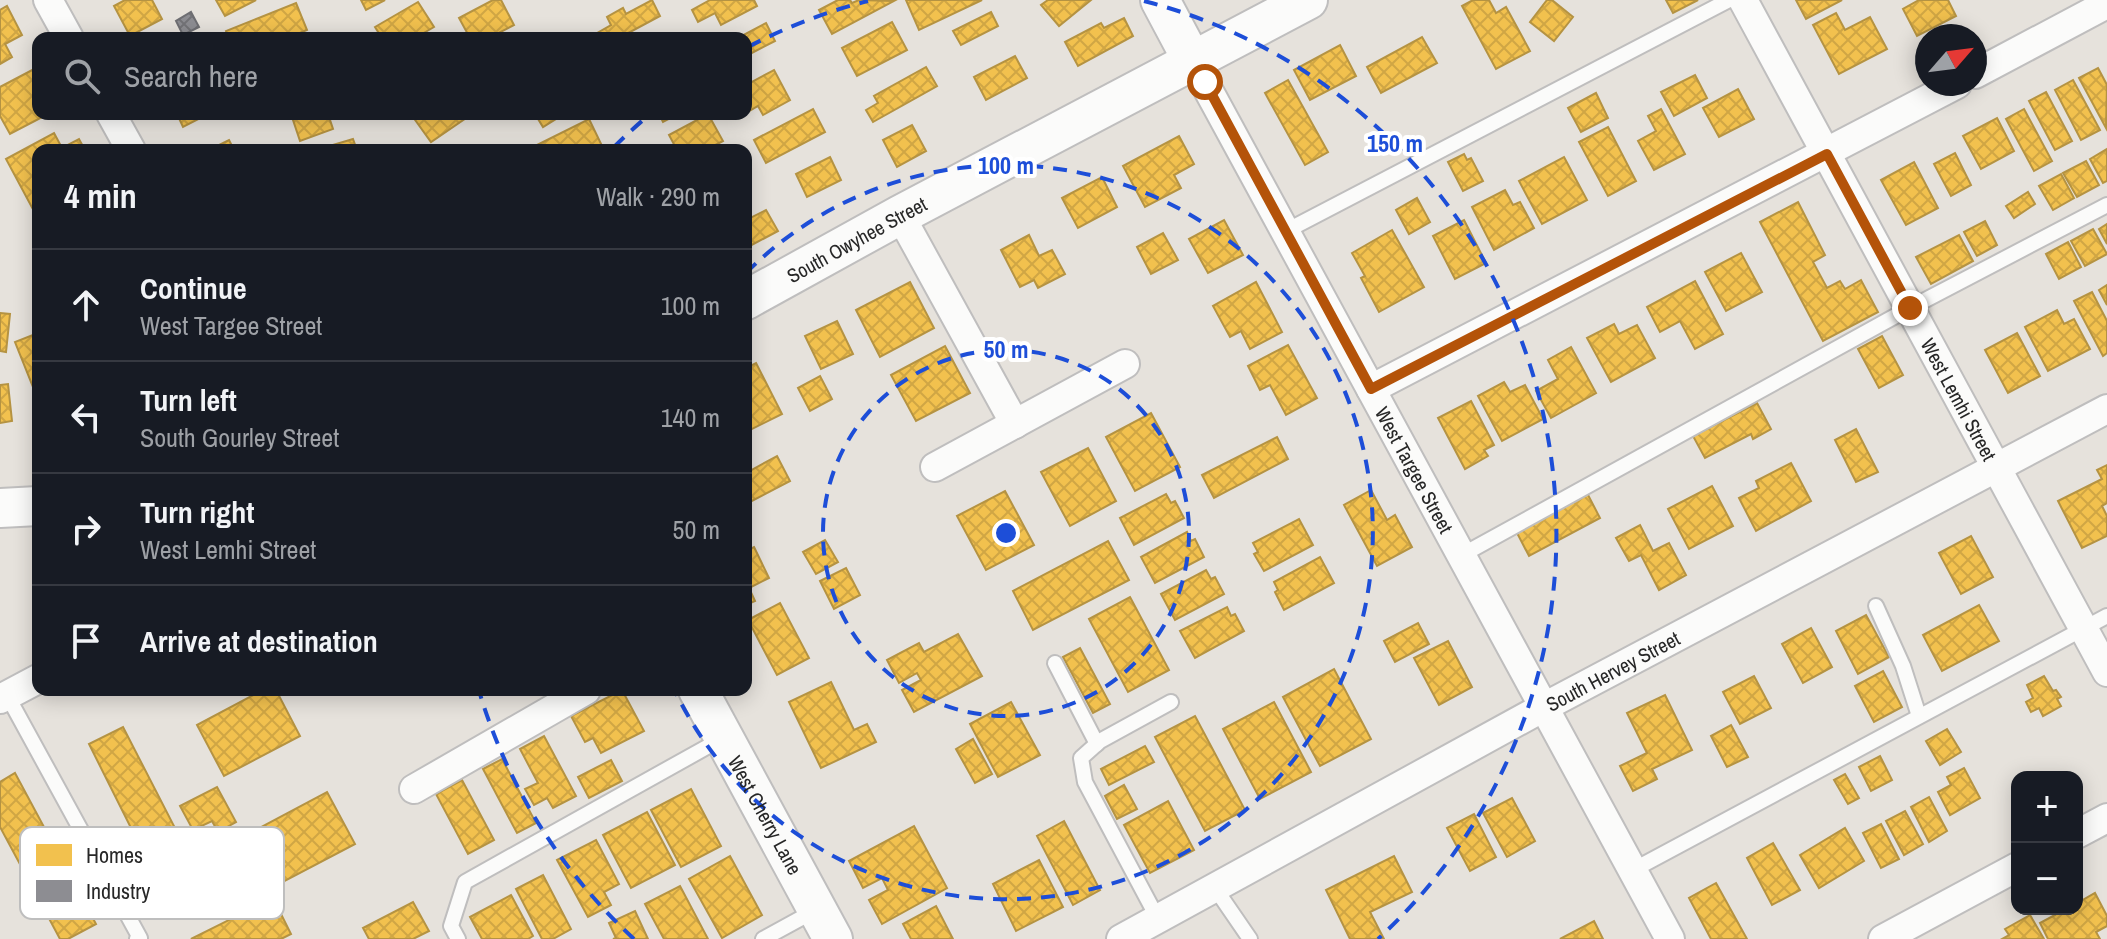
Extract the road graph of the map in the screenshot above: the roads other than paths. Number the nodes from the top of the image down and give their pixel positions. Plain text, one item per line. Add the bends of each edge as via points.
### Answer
1 (48, 0) edge
2 (1160, 0) edge
3 (1308, 0) edge
4 (1729, 0) edge
5 (1743, 0) edge
6 (2107, 4) edge
7 (66, 32) edge
8 (1193, 62) junction
9 (1987, 68) edge
10 (1935, 96) edge
11 (114, 120) edge
12 (128, 144) edge
13 (1827, 154) junction
14 (2107, 205) edge
15 (900, 215) junction
16 (1286, 231) junction
17 (752, 297) edge
18 (1910, 308) junction
19 (1125, 364) dead end
20 (1371, 389) junction
21 (2107, 409) edge
22 (1015, 424) junction
23 (935, 467) dead end
24 (1996, 467) junction
25 (32, 506) edge
26 (0, 508) edge
27 (1462, 555) junction
28 (1876, 606) dead end
29 (2095, 622) edge
30 (1055, 663) dead end
31 (2107, 672) edge
32 (32, 682) edge
33 (576, 696) edge
34 (701, 696) edge
35 (4, 697) edge
36 (1171, 702) dead end
37 (1544, 707) junction
38 (1919, 716) junction
39 (724, 738) junction
40 (1097, 744) junction
41 (414, 789) dead end
42 (2107, 818) edge
43 (77, 827) edge
44 (2083, 831) edge
45 (1633, 870) junction
46 (2011, 870) edge
47 (1215, 888) junction
48 (129, 919) edge
49 (1158, 919) junction
50 (825, 924) edge
51 (137, 939) edge
52 (458, 939) edge
53 (763, 939) edge
54 (1121, 939) edge
55 (1250, 939) edge
56 (1670, 939) edge
57 (1883, 939) edge

1 - 7 street
2 - 8 street, West Targee Street
3 - 8 street, South Owyhee Street
4 - 16 lane
5 - 13 street, West Lemhi Street
6 - 9 street
8 - 15 street, South Owyhee Street
8 - 16 street, West Targee Street
10 - 13 street
11 - 12 street
13 - 18 street, West Lemhi Street
13 - 20 street
14 - 18 lane
15 - 17 street, South Owyhee Street
15 - 22 street
16 - 20 street, West Targee Street
18 - 24 street, West Lemhi Street
18 - 27 lane
19 - 22 street
20 - 27 street, West Targee Street
21 - 24 street, South Hervey Street
22 - 23 street
24 - 29 street, West Lemhi Street
24 - 37 street, South Hervey Street
25 - 26 street
27 - 37 street, West Targee Street
28 - 38 lane
29 - 31 street, West Lemhi Street
29 - 38 lane
30 - 40 lane
32 - 35 street
33 - 41 street
34 - 39 street, West Cherry Lane
35 - 43 lane
36 - 40 lane
37 - 45 street, West Targee Street
37 - 47 street, South Hervey Street
38 - 45 lane
39 - 50 street, West Cherry Lane
39 - 52 lane via 465,882 451,926
40 - 49 lane via 1081,758 1085,782
42 - 44 street
45 - 56 street, West Targee Street
46 - 57 street
47 - 49 street, South Hervey Street
47 - 55 lane
48 - 51 lane
49 - 54 street, South Hervey Street
50 - 53 lane

